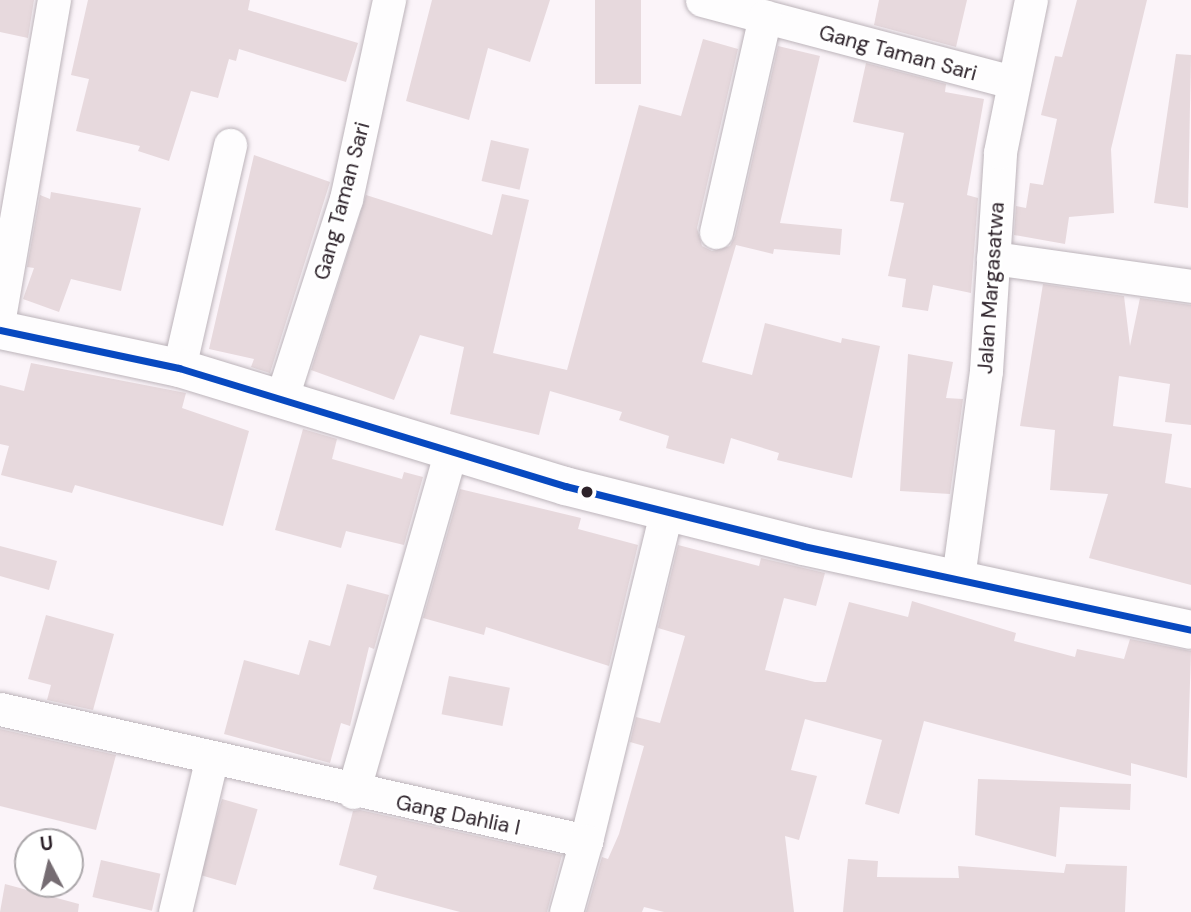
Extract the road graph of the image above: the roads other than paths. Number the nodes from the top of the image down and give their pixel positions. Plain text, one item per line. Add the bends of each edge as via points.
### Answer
1 (54, 0) edge
2 (389, 0) edge
3 (702, 0) edge
4 (1031, 0) edge
5 (803, 13) edge
6 (765, 17) junction
7 (1013, 82) junction
8 (230, 145) dead end
9 (716, 232) dead end
10 (993, 258) junction
11 (1191, 286) edge
12 (0, 312) edge
13 (0, 330) edge
14 (179, 368) junction
15 (282, 397) junction
16 (451, 450) junction
17 (666, 512) junction
18 (958, 578) junction
19 (1191, 629) edge
20 (0, 709) edge
21 (212, 757) junction
22 (353, 793) junction
23 (586, 841) junction
24 (175, 912) edge
25 (566, 912) edge

1 - 12 street
2 - 15 street, Gang Taman Sari via 346,199
3 - 6 street, Gang Taman Sari
4 - 7 street, Jalan Margasatwa
5 - 6 street, Gang Taman Sari
5 - 7 street, Gang Taman Sari
6 - 9 street
7 - 10 street, Jalan Margasatwa via 1000,152
8 - 14 street
10 - 11 street
10 - 18 street, Jalan Margasatwa via 984,384
13 - 14 main road
14 - 15 main road
15 - 16 main road
16 - 17 main road
16 - 22 street
17 - 18 main road
17 - 23 street
18 - 19 main road
20 - 21 street, Gang Dahlia I
21 - 22 street, Gang Dahlia I
21 - 24 street
22 - 23 street, Gang Dahlia I
23 - 25 street

